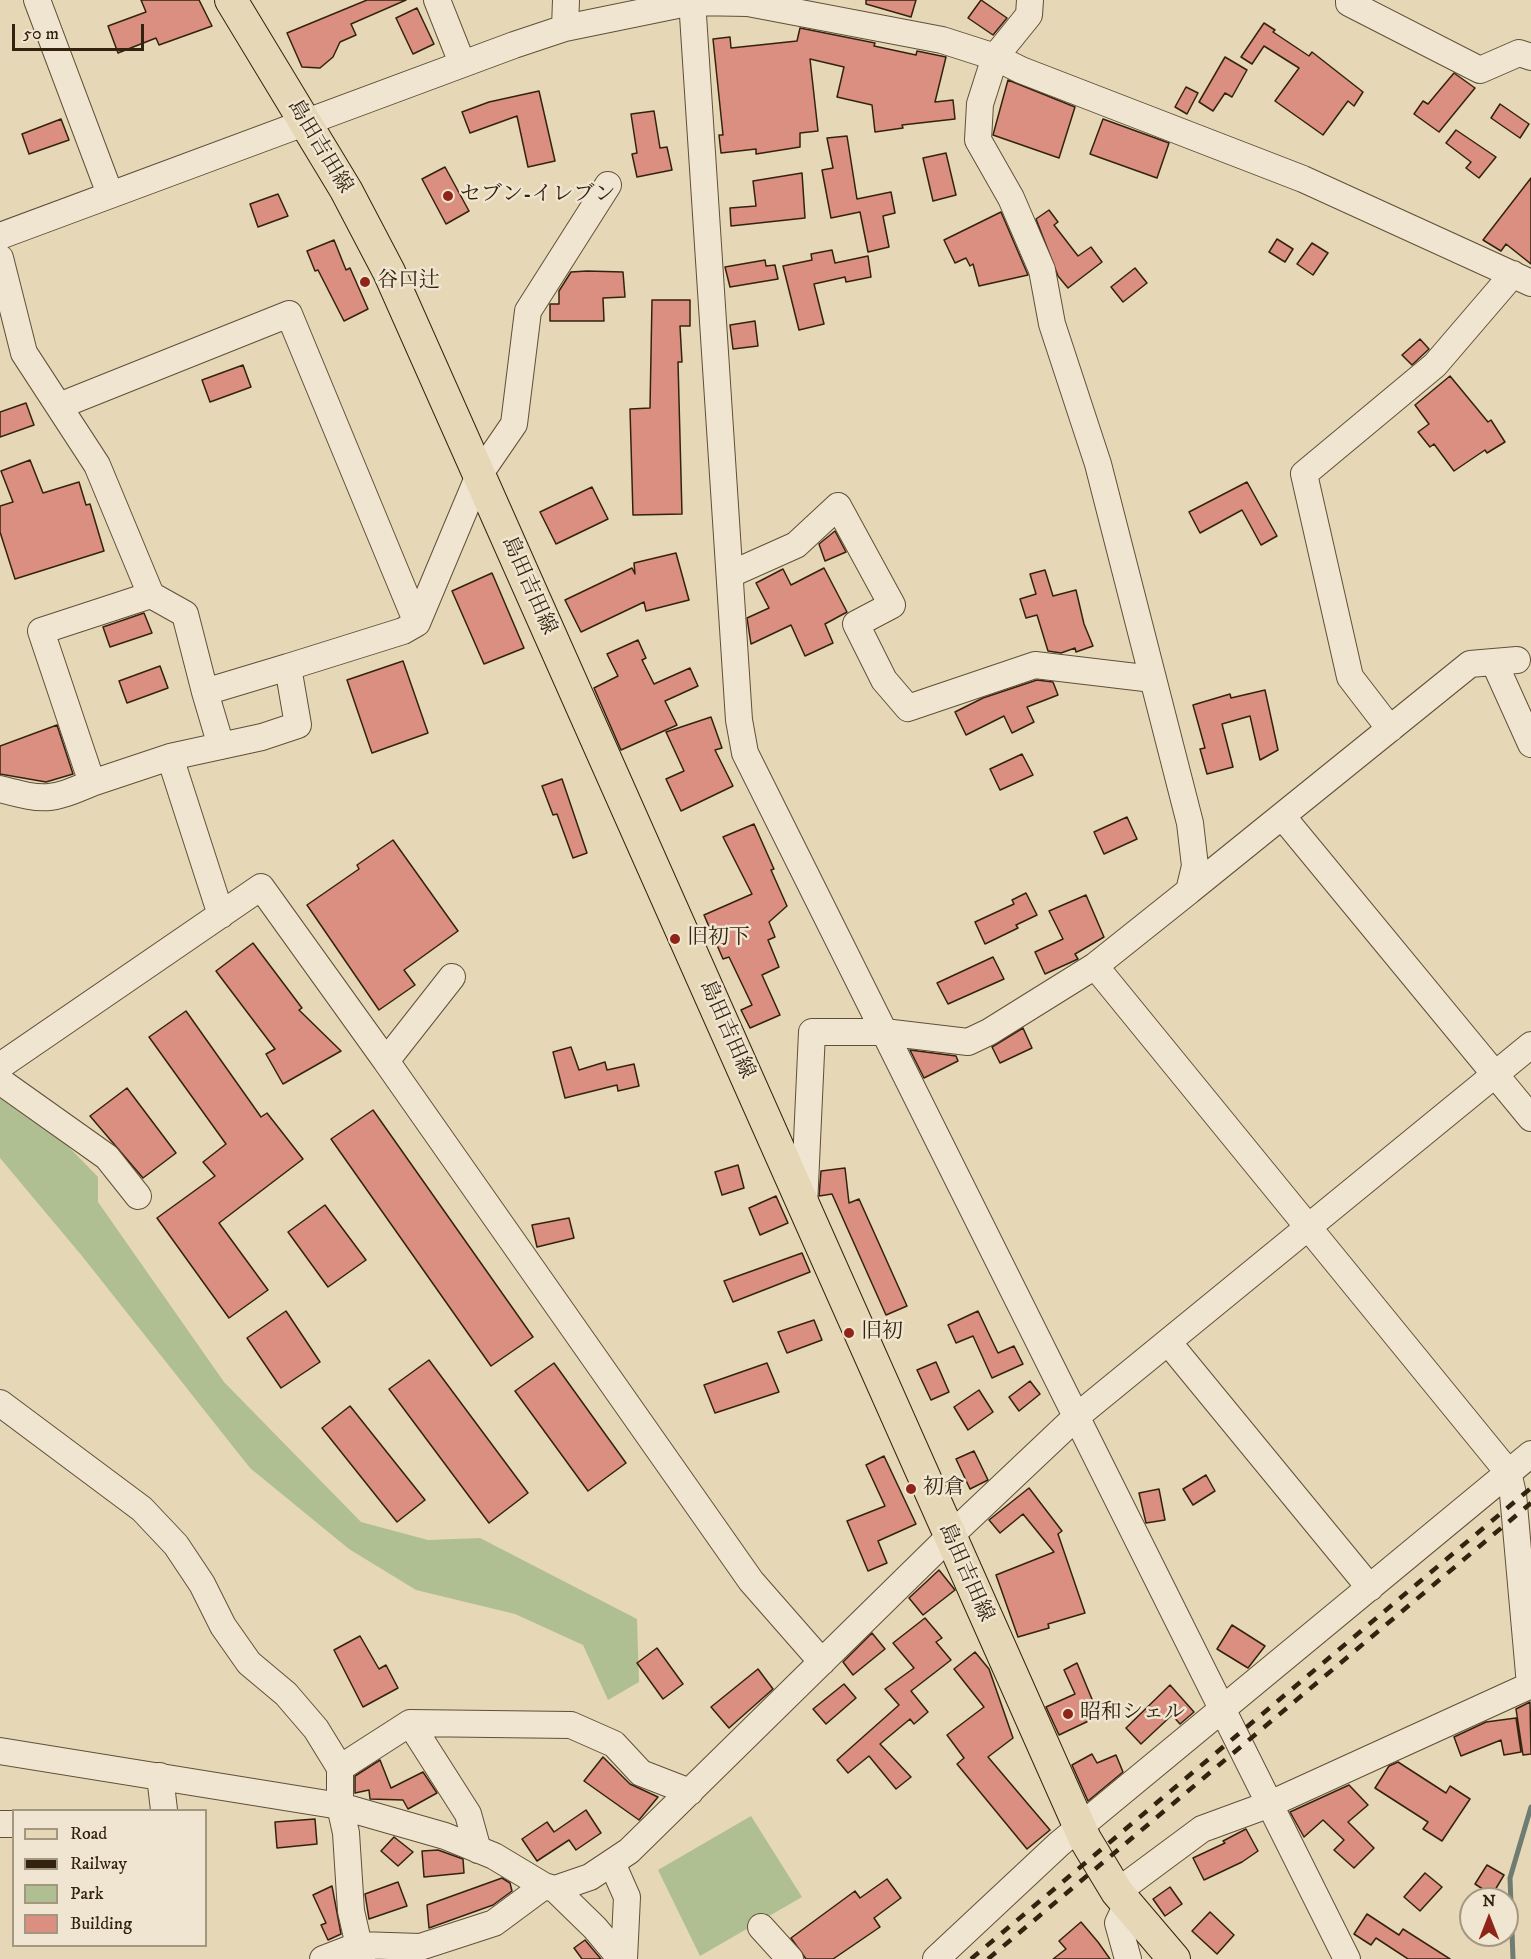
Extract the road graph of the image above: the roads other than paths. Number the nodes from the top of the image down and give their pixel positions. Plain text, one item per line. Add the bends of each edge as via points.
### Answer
1 (37, 0) edge
2 (231, 0) edge
3 (437, 0) edge
4 (566, 0) edge
5 (1030, 0) edge
6 (1349, 0) edge
7 (692, 1) edge
8 (565, 28) junction
9 (995, 57) junction
10 (1531, 57) edge
11 (462, 63) junction
12 (304, 122) junction
13 (608, 184) dead end
14 (110, 195) junction
15 (0, 236) edge
16 (0, 258) edge
17 (1522, 279) edge
18 (59, 406) junction
19 (478, 475) junction
20 (731, 574) junction
21 (151, 595) junction
22 (417, 623) junction
23 (288, 667) junction
24 (1153, 679) junction
25 (205, 692) junction
26 (1390, 729) junction
27 (1531, 744) edge
28 (221, 746) junction
29 (170, 757) junction
30 (92, 783) junction
31 (0, 789) edge
32 (1282, 816) junction
33 (1189, 891) junction
34 (221, 915) junction
35 (1095, 966) junction
36 (452, 977) dead end
37 (884, 1032) junction
38 (1531, 1045) edge
39 (386, 1061) junction
40 (0, 1066) edge
41 (1495, 1074) junction
42 (0, 1081) edge
43 (1531, 1118) edge
44 (138, 1196) dead end
45 (804, 1209) junction
46 (1309, 1227) junction
47 (1168, 1342) junction
48 (0, 1403) edge
49 (1076, 1417) junction
50 (1531, 1454) edge
51 (1508, 1472) junction
52 (949, 1537) junction
53 (1370, 1588) junction
54 (822, 1662) junction
55 (1531, 1685) edge
56 (1223, 1710) junction
57 (410, 1723) junction
58 (0, 1751) edge
59 (340, 1768) junction
60 (160, 1776) junction
61 (690, 1792) junction
62 (1270, 1804) junction
63 (340, 1806) junction
64 (164, 1809) edge
65 (1081, 1829) junction
66 (478, 1850) junction
67 (612, 1863) junction
68 (549, 1888) junction
69 (1122, 1898) junction
70 (761, 1927) dead end
71 (361, 1952) edge
72 (323, 1959) edge
73 (623, 1959) edge
74 (790, 1959) edge
75 (936, 1959) edge
76 (1128, 1959) edge
77 (1174, 1959) edge
78 (1347, 1959) edge

1 - 14 street
2 - 12 main road, 島田吉田線
3 - 11 street
4 - 8 street
5 - 9 street via 1029,15
6 - 10 street via 1480,70 1519,53
7 - 8 street
7 - 9 street via 748,3 942,40
7 - 20 street
8 - 11 street
9 - 17 street via 1304,179
9 - 24 street via 980,104 978,140 1011,198 1042,270 1052,324 1098,464
11 - 12 street
12 - 14 street
12 - 19 main road, 島田吉田線 via 389,272
13 - 19 street via 528,311 514,424
14 - 15 street
16 - 18 street via 24,353
17 - 26 street via 1435,365 1304,474 1350,677
18 - 21 street via 97,465
18 - 22 street via 289,314
19 - 22 street
19 - 45 main road, 島田吉田線
20 - 24 street via 796,545 838,506 892,605 856,624 884,680 908,708 1035,665
20 - 37 street via 739,720 745,753
21 - 25 street via 185,614
21 - 30 street via 41,631
22 - 23 street via 403,631
23 - 25 street
23 - 28 street via 298,724
24 - 33 street via 1190,823 1195,866
25 - 28 street
26 - 27 street via 1470,664 1506,661
26 - 32 street
28 - 29 street
29 - 30 street
29 - 34 street
30 - 31 street via 57,798 35,798
32 - 33 street
32 - 41 street
33 - 35 street
34 - 39 street via 261,887
34 - 40 street
35 - 37 street via 968,1042
35 - 46 street
36 - 39 street
37 - 45 street via 812,1032
37 - 49 street
38 - 41 street
39 - 54 street via 751,1581
41 - 43 street
41 - 46 street
42 - 44 street via 107,1157
45 - 52 main road, 島田吉田線
46 - 47 street
46 - 51 street
47 - 49 street
47 - 53 street
48 - 59 street via 142,1509 176,1545 249,1663 285,1694 316,1729
49 - 52 street
49 - 56 street
50 - 51 street
51 - 53 street
51 - 55 street via 1514,1494
52 - 54 street
52 - 65 main road, 島田吉田線
53 - 56 street
54 - 61 street
55 - 62 street
56 - 62 street
56 - 65 street
57 - 59 street
57 - 61 street via 572,1725 614,1744 641,1773
57 - 66 street via 468,1814
58 - 60 street
59 - 63 street
60 - 63 street
60 - 64 street
61 - 67 street
62 - 69 street via 1202,1829
62 - 78 street
63 - 66 street via 445,1836
63 - 71 street via 351,1911
65 - 69 main road, 島田吉田線
65 - 75 street via 1059,1844
66 - 68 street
67 - 68 street via 590,1877
67 - 73 street via 627,1898
68 - 71 street via 494,1923 420,1947
68 - 73 street
69 - 76 street via 1118,1923
69 - 77 main road, 島田吉田線
70 - 74 street
71 - 72 street

